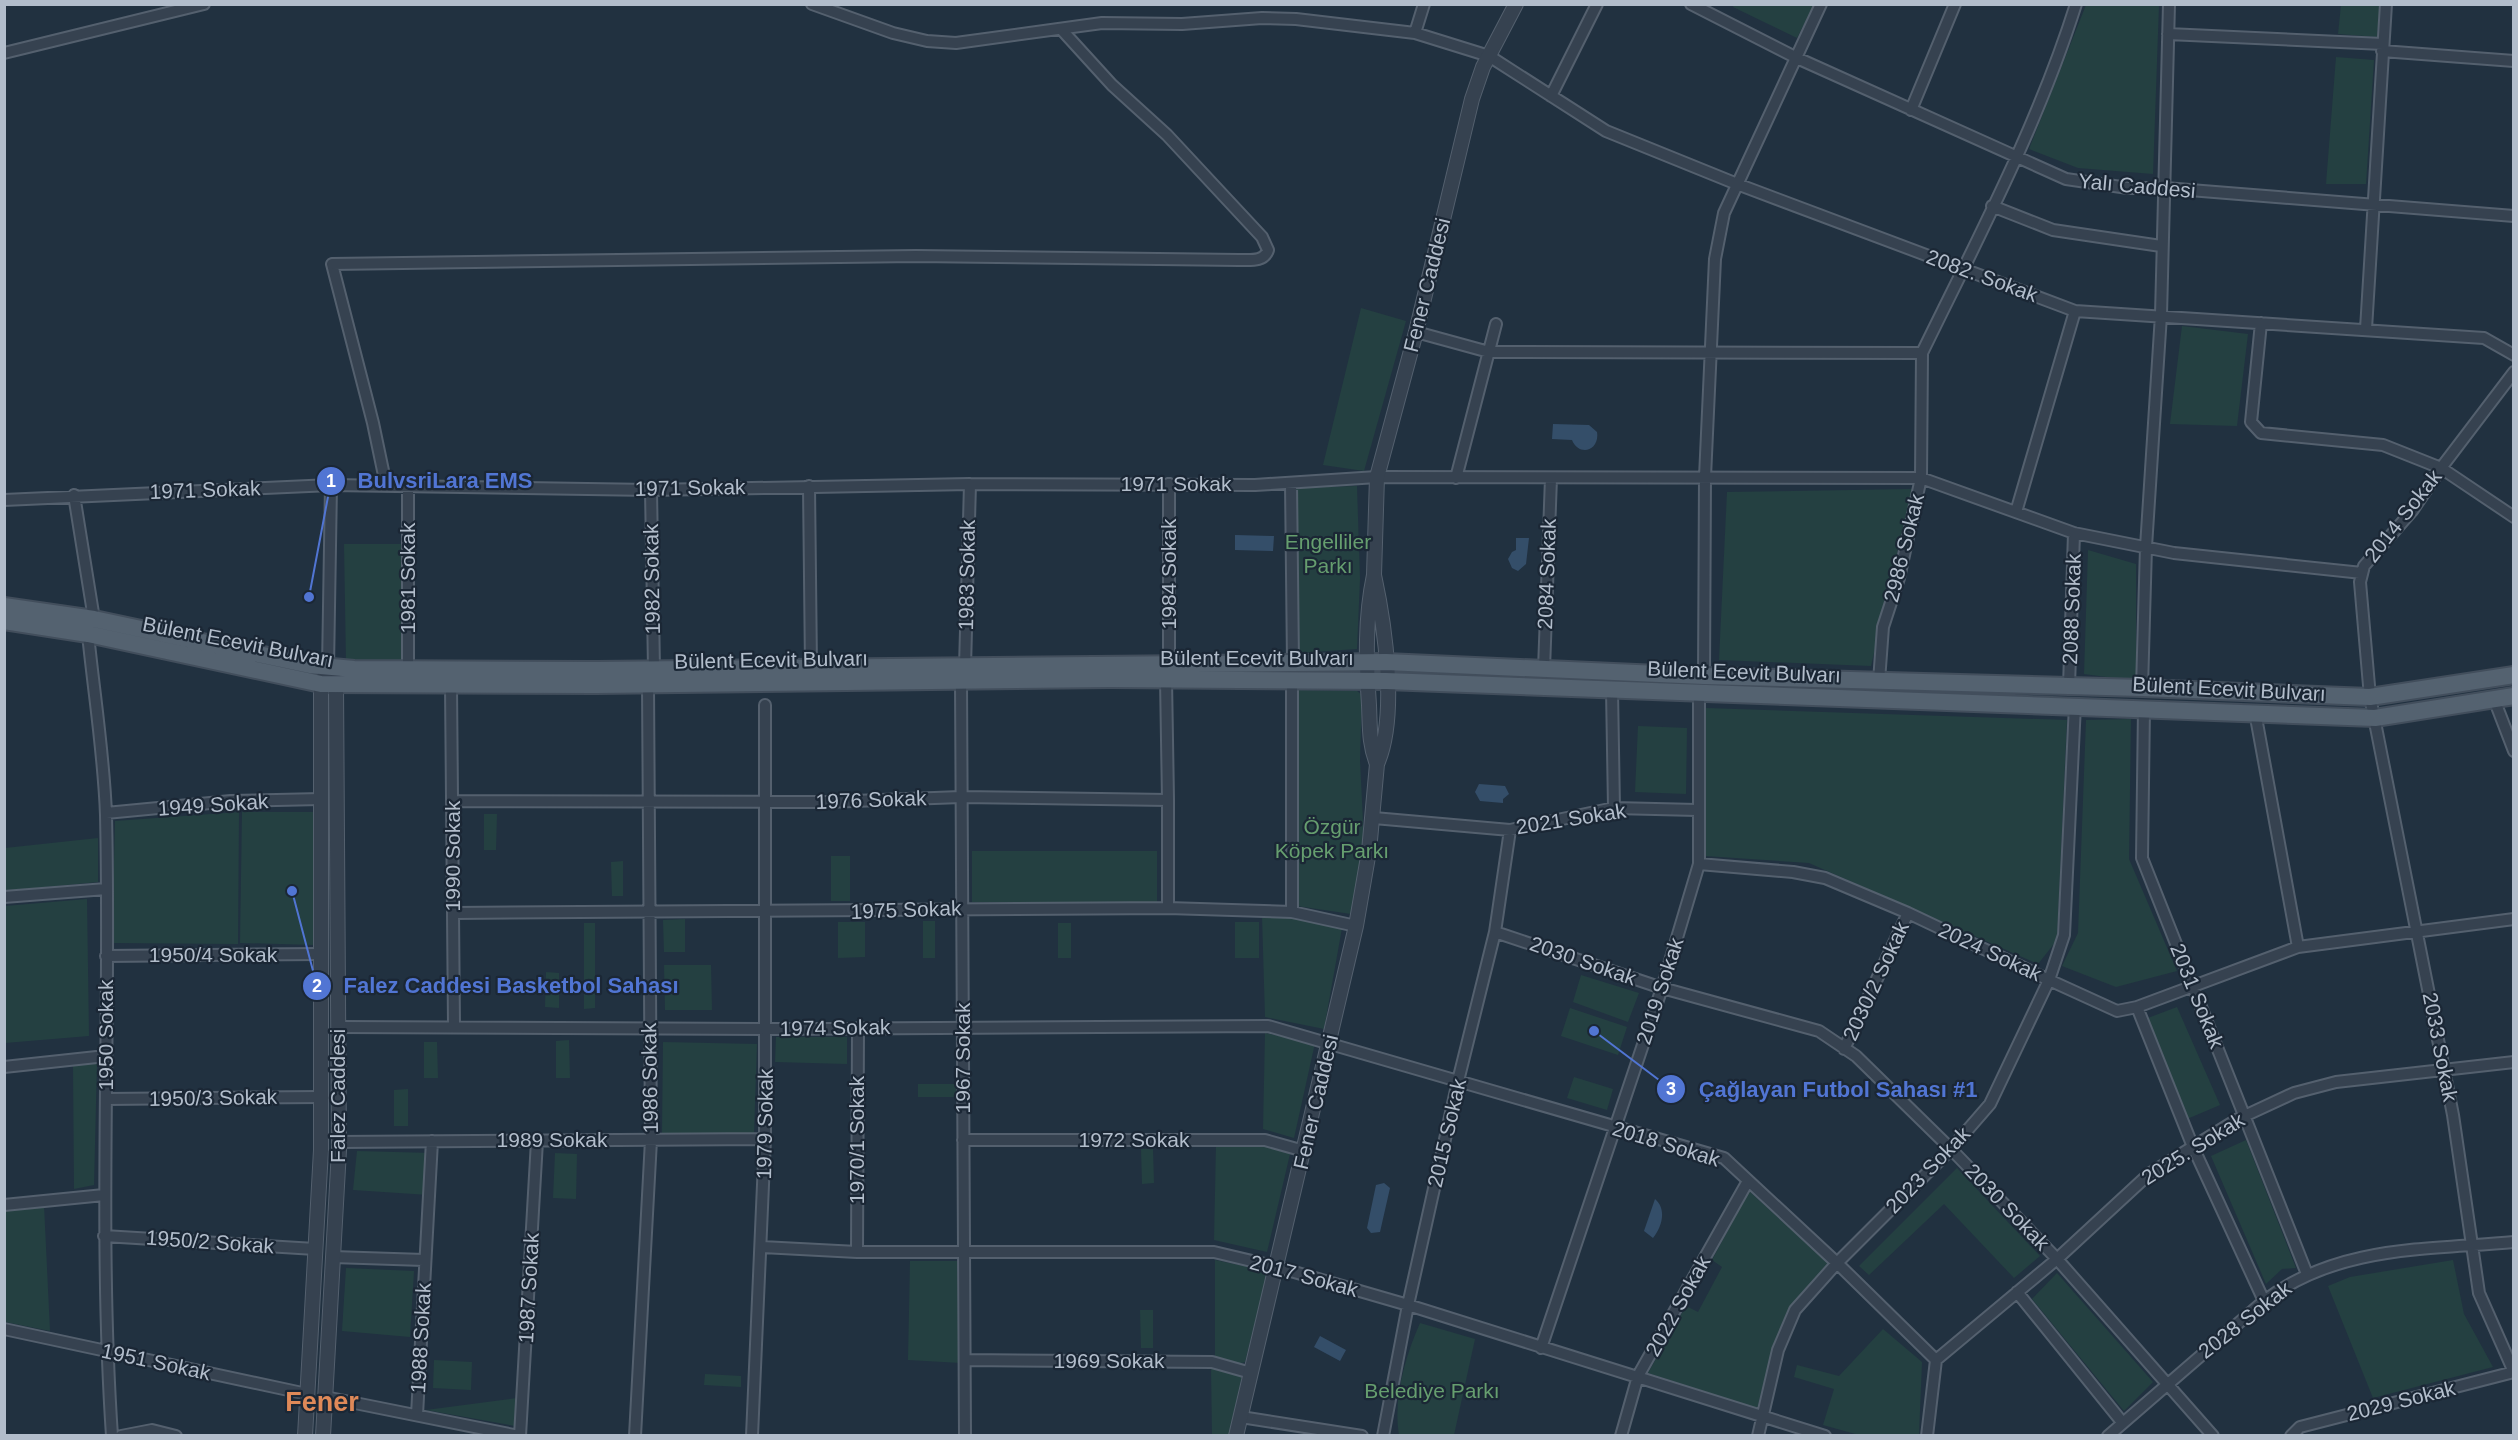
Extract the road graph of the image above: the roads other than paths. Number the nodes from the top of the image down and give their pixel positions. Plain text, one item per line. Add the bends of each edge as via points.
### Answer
1 (204, 4) edge
2 (812, 4) edge
3 (1424, 4) edge
4 (1516, 4) edge
5 (1597, 4) edge
6 (1691, 4) edge
7 (1821, 4) edge
8 (1955, 4) edge
9 (2076, 4) edge
10 (2169, 4) edge
11 (2386, 4) edge
12 (1061, 29) junction
13 (1415, 33) junction
14 (2168, 33) junction
15 (2382, 48) junction
16 (4, 53) edge
17 (1489, 56) junction
18 (1797, 58) junction
19 (2514, 61) edge
20 (1551, 96) junction
21 (1911, 110) junction
22 (2016, 157) junction
23 (1737, 184) junction
24 (2165, 188) junction
25 (2373, 205) junction
26 (1992, 206) junction
27 (2514, 216) edge
28 (2162, 246) junction
29 (1963, 269) junction
30 (2075, 311) junction
31 (2161, 315) junction
32 (2261, 323) junction
33 (1496, 324) dead end
34 (2366, 329) junction
35 (1416, 332) junction
36 (1709, 351) junction
37 (1489, 352) junction
38 (1922, 353) junction
39 (2514, 355) edge
40 (2514, 372) edge
41 (2441, 468) junction
42 (1377, 477) junction
43 (1705, 477) junction
44 (1456, 478) junction
45 (1551, 478) junction
46 (1921, 478) junction
47 (1291, 483) junction
48 (970, 484) junction
49 (1169, 484) junction
50 (331, 485) junction
51 (386, 485) junction
52 (408, 486) junction
53 (809, 486) junction
54 (651, 490) junction
55 (74, 495) junction
56 (4, 500) edge
57 (2016, 512) junction
58 (2514, 517) edge
59 (2074, 533) junction
60 (2146, 547) junction
61 (2362, 573) junction
62 (1374, 575) junction
63 (4, 606) edge
64 (4, 621) edge
65 (91, 627) junction
66 (1366, 662) junction
67 (1386, 662) junction
68 (811, 667) junction
69 (328, 668) junction
70 (1544, 669) junction
71 (408, 670) junction
72 (1292, 671) junction
73 (1167, 672) junction
74 (963, 674) junction
75 (2514, 675) edge
76 (1704, 676) junction
77 (1880, 676) junction
78 (651, 677) junction
79 (1366, 681) junction
80 (1386, 681) junction
81 (329, 684) junction
82 (451, 685) junction
83 (2070, 686) junction
84 (2142, 688) junction
85 (1612, 690) junction
86 (1699, 693) junction
87 (2514, 696) edge
88 (2370, 697) junction
89 (2494, 699) junction
90 (765, 705) dead end
91 (2075, 705) junction
92 (2144, 708) junction
93 (2255, 712) junction
94 (2375, 718) junction
95 (2514, 751) edge
96 (1377, 764) junction
97 (962, 797) junction
98 (321, 799) junction
99 (1168, 800) junction
100 (453, 801) junction
101 (648, 802) junction
102 (767, 802) junction
103 (1614, 808) junction
104 (1697, 810) junction
105 (106, 813) junction
106 (1374, 818) junction
107 (1510, 830) junction
108 (1699, 864) junction
109 (106, 889) junction
110 (4, 897) edge
111 (962, 908) junction
112 (1168, 908) junction
113 (649, 912) junction
114 (766, 912) junction
115 (1292, 912) junction
116 (453, 913) junction
117 (1908, 913) junction
118 (2514, 919) edge
119 (1356, 926) junction
120 (2416, 931) junction
121 (1495, 932) junction
122 (2298, 947) junction
123 (321, 954) junction
124 (106, 956) junction
125 (2049, 980) junction
126 (2193, 986) junction
127 (1662, 988) junction
128 (2138, 1007) junction
129 (454, 1026) junction
130 (321, 1027) junction
131 (339, 1027) junction
132 (963, 1027) junction
133 (858, 1028) junction
134 (650, 1029) junction
135 (766, 1029) junction
136 (1329, 1045) junction
137 (1844, 1049) junction
138 (106, 1056) junction
139 (2514, 1062) edge
140 (4, 1067) edge
141 (2444, 1071) junction
142 (1458, 1081) junction
143 (321, 1097) junction
144 (106, 1099) junction
145 (2246, 1115) junction
146 (1614, 1128) junction
147 (765, 1139) junction
148 (537, 1140) junction
149 (651, 1140) junction
150 (963, 1140) junction
151 (432, 1141) junction
152 (339, 1142) junction
153 (2193, 1147) junction
154 (1951, 1149) junction
155 (1304, 1151) junction
156 (1748, 1181) junction
157 (104, 1195) junction
158 (4, 1205) edge
159 (104, 1236) junction
160 (2514, 1242) edge
161 (2470, 1246) junction
162 (762, 1247) junction
163 (315, 1249) junction
164 (964, 1251) junction
165 (857, 1252) junction
166 (333, 1257) junction
167 (2057, 1259) junction
168 (424, 1260) junction
169 (1837, 1263) junction
170 (1277, 1267) junction
171 (2307, 1274) junction
172 (2016, 1292) junction
173 (2264, 1300) junction
174 (1407, 1305) junction
175 (4, 1329) edge
176 (1541, 1348) junction
177 (106, 1351) junction
178 (964, 1360) junction
179 (1936, 1360) junction
180 (2514, 1372) edge
181 (1251, 1373) junction
182 (1638, 1376) junction
183 (2166, 1382) junction
184 (307, 1394) junction
185 (325, 1397) junction
186 (417, 1415) junction
187 (1764, 1416) junction
188 (1241, 1417) junction
189 (2122, 1422) junction
190 (112, 1436) edge
191 (121, 1436) edge
192 (176, 1436) edge
193 (305, 1436) edge
194 (323, 1436) edge
195 (519, 1436) edge
196 (635, 1436) edge
197 (752, 1436) edge
198 (965, 1436) edge
199 (1236, 1436) edge
200 (1362, 1436) edge
201 (1383, 1436) edge
202 (1621, 1436) edge
203 (1758, 1436) edge
204 (1826, 1436) edge
205 (1927, 1436) edge
206 (2108, 1436) edge
207 (2213, 1436) edge
208 (2291, 1436) edge

1 - 16 street
2 - 12 street, 2082. Sokak via 892,33 927,41 956,43
3 - 13 street
4 - 17 street, Fener Caddesi
5 - 20 street
6 - 18 street, Yalı Caddesi
7 - 18 street
8 - 21 street
9 - 22 street
10 - 14 street
11 - 15 street
12 - 13 street, 2082. Sokak via 1102,23 1182,24 1262,18
12 - 51 street via 1262,237 1268,250 1266,256 1259,260 916,256 332,264
13 - 17 street, 2082. Sokak
14 - 15 street
14 - 24 street
15 - 19 street
15 - 25 street
17 - 20 street, 2082. Sokak
17 - 35 street, Fener Caddesi via 1472,99
18 - 21 street, Yalı Caddesi
18 - 23 street
20 - 23 street, 2082. Sokak via 1606,131
21 - 22 street, Yalı Caddesi
22 - 24 street, Yalı Caddesi via 2066,179 2128,188
22 - 26 street
23 - 29 street, 2082. Sokak
23 - 36 street via 1724,213 1714,259
24 - 25 street, Yalı Caddesi
24 - 28 street
25 - 27 street, Yalı Caddesi
25 - 34 street
26 - 28 street via 2053,230
26 - 29 street
28 - 31 street
29 - 30 street, 2082. Sokak
29 - 38 street
30 - 31 street, 2082. Sokak
30 - 57 street
31 - 32 street, 2082. Sokak
31 - 60 street
32 - 34 street, 2082. Sokak
32 - 41 street via 2251,422 2261,433 2382,445
33 - 37 street
34 - 39 street, 2082. Sokak via 2484,338
35 - 37 street
35 - 42 street, Fener Caddesi
36 - 37 street
36 - 38 street
36 - 43 street
37 - 44 street
38 - 46 street
40 - 41 street, 2014 Sokak
41 - 58 street
41 - 61 street, 2014 Sokak
42 - 44 street, 1971 Sokak
42 - 47 street, 1971 Sokak
42 - 62 street, Fener Caddesi
43 - 45 street, 1971 Sokak
43 - 46 street, 1971 Sokak
43 - 76 street
44 - 45 street, 1971 Sokak
45 - 70 street, 2084 Sokak
46 - 57 street, 2986 Sokak
46 - 77 street, 2986 Sokak via 1899,578 1883,627
47 - 49 street, 1971 Sokak
47 - 72 street
48 - 49 street, 1971 Sokak
48 - 53 street, 1971 Sokak
48 - 74 street, 1983 Sokak
49 - 73 street, 1984 Sokak
50 - 51 street, 1971 Sokak
50 - 55 street, 1971 Sokak
50 - 69 street
51 - 52 street, 1971 Sokak
52 - 54 street, 1971 Sokak
52 - 71 street, 1981 Sokak
53 - 54 street, 1971 Sokak
53 - 68 street
54 - 78 street, 1982 Sokak
55 - 56 street, 1971 Sokak
55 - 65 street, 1950 Sokak
57 - 59 street, 2986 Sokak
59 - 60 street, 2088 Sokak
59 - 83 street, 2088 Sokak
60 - 61 street, 2088 Sokak
60 - 84 street
61 - 88 street, 2014 Sokak
62 - 66 street, Fener Caddesi via 1368,606
62 - 67 street, Fener Caddesi
63 - 65 main road, Bülent Ecevit Bulvarı
64 - 65 main road, Bülent Ecevit Bulvarı
65 - 69 main road, Bülent Ecevit Bulvarı
65 - 81 main road, Bülent Ecevit Bulvarı
65 - 105 street, 1950 Sokak
66 - 67 main road, Bülent Ecevit Bulvarı
66 - 72 main road, Bülent Ecevit Bulvarı
66 - 79 street, Fener Caddesi
67 - 70 main road, Bülent Ecevit Bulvarı
67 - 80 street, Fener Caddesi
68 - 74 main road, Bülent Ecevit Bulvarı
68 - 78 main road, Bülent Ecevit Bulvarı
69 - 71 main road, Bülent Ecevit Bulvarı
69 - 81 street
70 - 76 main road, Bülent Ecevit Bulvarı
71 - 78 main road, Bülent Ecevit Bulvarı
72 - 73 main road, Bülent Ecevit Bulvarı
72 - 79 main road, Bülent Ecevit Bulvarı
72 - 115 street
73 - 74 main road, Bülent Ecevit Bulvarı
73 - 99 street
74 - 78 main road, Bülent Ecevit Bulvarı
74 - 97 street, 1967 Sokak
75 - 88 main road, Bülent Ecevit Bulvarı
76 - 77 main road, Bülent Ecevit Bulvarı
77 - 83 main road, Bülent Ecevit Bulvarı
78 - 82 main road, Bülent Ecevit Bulvarı
78 - 101 street, 1986 Sokak
79 - 80 main road, Bülent Ecevit Bulvarı
79 - 96 street, Fener Caddesi via 1370,746
80 - 85 main road, Bülent Ecevit Bulvarı
80 - 96 street, Fener Caddesi via 1388,699 1382,754
81 - 82 main road, Bülent Ecevit Bulvarı
81 - 98 street, Falez Caddesi
81 - 131 street, Falez Caddesi
82 - 100 street, 1990 Sokak
83 - 84 main road, Bülent Ecevit Bulvarı
84 - 88 main road, Bülent Ecevit Bulvarı
85 - 86 main road, Bülent Ecevit Bulvarı
85 - 103 street
86 - 91 main road, Bülent Ecevit Bulvarı
86 - 104 street, 2019 Sokak
87 - 89 main road, Bülent Ecevit Bulvarı
88 - 94 street, 2014 Sokak
89 - 94 main road, Bülent Ecevit Bulvarı
89 - 95 street
90 - 102 street, 1979 Sokak
91 - 92 main road, Bülent Ecevit Bulvarı
91 - 125 street, 2024 Sokak via 2064,935
92 - 93 main road, Bülent Ecevit Bulvarı
92 - 126 street, 2031 Sokak via 2142,858
93 - 94 main road, Bülent Ecevit Bulvarı
93 - 122 street
94 - 120 street, 2033 Sokak
96 - 106 street, Fener Caddesi
97 - 99 street, 1976 Sokak
97 - 102 street, 1976 Sokak
97 - 111 street, 1967 Sokak
98 - 105 street, 1949 Sokak via 231,801
98 - 123 street, Falez Caddesi
99 - 112 street
100 - 101 street, 1976 Sokak
100 - 116 street, 1990 Sokak
101 - 102 street, 1976 Sokak
101 - 113 street, 1986 Sokak
102 - 114 street, 1979 Sokak
103 - 104 street, 2021 Sokak
103 - 107 street, 2021 Sokak
104 - 108 street, 2019 Sokak
105 - 109 street, 1950 Sokak
106 - 107 street, 2021 Sokak
106 - 119 street, Fener Caddesi
107 - 121 street, 2015 Sokak
108 - 117 street, 2024 Sokak via 1825,878
108 - 127 street, 2019 Sokak
109 - 110 street
109 - 124 street, 1950 Sokak
111 - 112 street, 1975 Sokak
111 - 114 street, 1975 Sokak
111 - 132 street, 1967 Sokak
112 - 115 street, 1975 Sokak
113 - 114 street, 1975 Sokak
113 - 116 street, 1975 Sokak
113 - 134 street, 1986 Sokak
114 - 135 street, 1979 Sokak
115 - 119 street, 1975 Sokak
116 - 129 street, 1990 Sokak
117 - 125 street, 2024 Sokak
117 - 137 street, 2030/2 Sokak
118 - 120 street
119 - 136 street, Fener Caddesi
120 - 122 street
120 - 141 street, 2033 Sokak
121 - 127 street, 2030 Sokak
121 - 142 street, 2015 Sokak
122 - 126 street
123 - 124 street, 1950/4 Sokak
123 - 130 street, Falez Caddesi
124 - 138 street, 1950 Sokak
125 - 128 street via 2117,1011
125 - 154 street, 2023 Sokak via 1990,1104
126 - 128 street
126 - 145 street, 2031 Sokak
127 - 137 street, 2030 Sokak via 1819,1031
127 - 146 street, 2019 Sokak
128 - 153 street
129 - 131 street, 1974 Sokak
129 - 134 street, 1974 Sokak
130 - 131 street
130 - 143 street, Falez Caddesi
131 - 152 street, Falez Caddesi
132 - 133 street, 1974 Sokak
132 - 136 street, 1974 Sokak via 1268,1026
132 - 150 street, 1967 Sokak
133 - 135 street, 1974 Sokak
133 - 165 street, 1970/1 Sokak
134 - 135 street, 1974 Sokak
134 - 149 street, 1986 Sokak
135 - 147 street, 1979 Sokak
136 - 142 street, 2018 Sokak
136 - 155 street, Fener Caddesi
137 - 154 street, 2030 Sokak via 1856,1056
138 - 140 street
138 - 144 street, 1950 Sokak
139 - 141 street, 2025. Sokak
141 - 145 street, 2025. Sokak via 2336,1082 2294,1093
141 - 161 street, 2033 Sokak
142 - 146 street, 2018 Sokak
142 - 174 street, 2015 Sokak
143 - 144 street, 1950/3 Sokak
143 - 163 street, Falez Caddesi
144 - 157 street, 1950 Sokak
145 - 153 street, 2025. Sokak
145 - 171 street, 2031 Sokak
146 - 156 street, 2018 Sokak via 1724,1158
146 - 176 street, 2019 Sokak
147 - 149 street, 1989 Sokak
147 - 162 street, 1979 Sokak
148 - 149 street, 1989 Sokak
148 - 151 street, 1989 Sokak
148 - 195 street, 1987 Sokak
149 - 196 street, 1986 Sokak
150 - 155 street, 1972 Sokak via 1265,1140
150 - 164 street, 1967 Sokak
151 - 152 street, 1989 Sokak
151 - 168 street, 1988 Sokak
152 - 166 street, Falez Caddesi
153 - 167 street, 2025. Sokak via 2148,1174
153 - 173 street
154 - 167 street, 2030 Sokak
154 - 169 street, 2023 Sokak
155 - 170 street, Fener Caddesi
156 - 169 street, 2018 Sokak
156 - 182 street, 2022 Sokak
157 - 158 street
157 - 159 street, 1950 Sokak
159 - 163 street, 1950/2 Sokak
159 - 177 street, 1950 Sokak
160 - 161 street, 2028 Sokak
161 - 171 street, 2028 Sokak via 2398,1250
161 - 180 street, 2033 Sokak via 2479,1293
162 - 165 street, 2017 Sokak
162 - 197 street, 1979 Sokak
163 - 184 street, Falez Caddesi
164 - 165 street, 2017 Sokak
164 - 170 street, 2017 Sokak via 1214,1252
164 - 178 street, 1967 Sokak
166 - 168 street, 1988 Sokak
166 - 185 street, Falez Caddesi
167 - 172 street, 2025. Sokak
167 - 183 street, 2030 Sokak
168 - 186 street, 1988 Sokak
169 - 179 street, 2018 Sokak
169 - 187 street, 2023 Sokak via 1795,1310 1778,1350
170 - 174 street, 2017 Sokak
170 - 181 street, Fener Caddesi
171 - 173 street, 2028 Sokak
172 - 179 street, 2025. Sokak
172 - 189 street
173 - 183 street, 2028 Sokak
174 - 176 street, 2017 Sokak
174 - 201 street, 2015 Sokak
175 - 177 street, 1951 Sokak
176 - 182 street, 2017 Sokak
177 - 184 street, 1951 Sokak
177 - 190 street, 1950 Sokak
178 - 181 street, 1969 Sokak via 1212,1362
178 - 198 street, 1967 Sokak
179 - 205 street
180 - 208 street, 2029 Sokak via 2300,1427
181 - 188 street, Fener Caddesi
182 - 187 street, 2017 Sokak
182 - 202 street, 2022 Sokak
183 - 189 street, 2028 Sokak
183 - 207 street, 2030 Sokak
184 - 185 street
184 - 193 street, Falez Caddesi
185 - 186 street
185 - 194 street, Falez Caddesi
186 - 195 street
187 - 203 street, 2023 Sokak
187 - 204 street, 2017 Sokak
188 - 199 street, Fener Caddesi
188 - 200 street
189 - 206 street, 2028 Sokak
191 - 192 street via 152,1430

